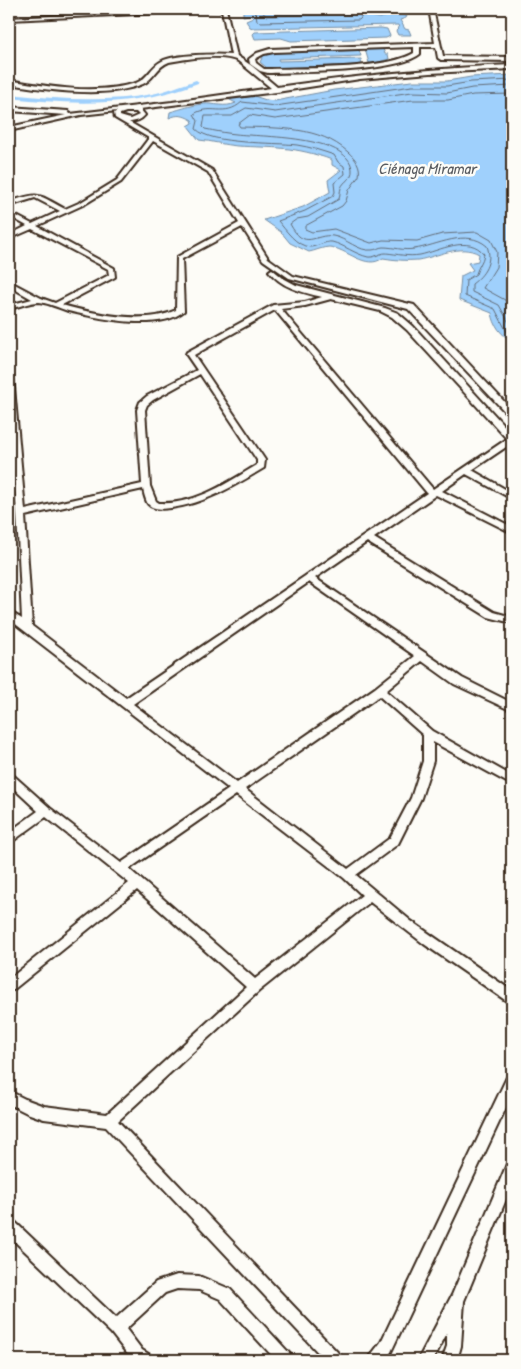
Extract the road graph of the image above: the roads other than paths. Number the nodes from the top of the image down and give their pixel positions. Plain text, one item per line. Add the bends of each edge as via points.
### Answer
1 (222, 9) edge
2 (431, 9) edge
3 (9, 18) edge
4 (417, 45) junction
5 (439, 45) junction
6 (234, 56) junction
7 (512, 59) edge
8 (512, 67) edge
9 (9, 82) edge
10 (277, 90) junction
11 (172, 104) junction
12 (9, 110) edge
13 (125, 110) junction
14 (81, 113) junction
15 (140, 117) junction
16 (119, 118) junction
17 (9, 129) edge
18 (140, 132) junction
19 (152, 138) junction
20 (9, 204) edge
21 (65, 211) junction
22 (9, 214) edge
23 (242, 224) junction
24 (31, 227) junction
25 (10, 235) edge
26 (265, 259) junction
27 (9, 283) edge
28 (331, 297) junction
29 (38, 300) junction
30 (56, 305) junction
31 (9, 307) edge
32 (276, 307) junction
33 (202, 370) junction
34 (9, 376) edge
35 (512, 414) edge
36 (512, 439) edge
37 (466, 470) junction
38 (146, 486) junction
39 (434, 492) junction
40 (512, 496) edge
41 (21, 514) junction
42 (512, 530) edge
43 (368, 538) junction
44 (308, 578) junction
45 (9, 614) edge
46 (512, 620) edge
47 (27, 628) junction
48 (421, 656) junction
49 (379, 691) junction
50 (125, 704) junction
51 (512, 707) edge
52 (428, 734) junction
53 (9, 778) edge
54 (512, 781) edge
55 (236, 790) junction
56 (46, 811) junction
57 (9, 838) edge
58 (121, 869) junction
59 (348, 875) junction
60 (137, 884) junction
61 (370, 895) junction
62 (9, 986) edge
63 (255, 987) junction
64 (512, 998) edge
65 (512, 1081) edge
66 (9, 1097) edge
67 (109, 1121) junction
68 (512, 1169) edge
69 (9, 1226) edge
70 (457, 1300) junction
71 (116, 1328) junction
72 (138, 1358) edge
73 (286, 1360) edge
74 (335, 1360) edge
75 (376, 1360) edge
76 (425, 1360) edge
77 (450, 1360) edge

1 - 3 street
1 - 6 street
2 - 5 street
4 - 4 street via 417,54 412,58 377,66 268,71 257,68 252,59 257,54 270,51
4 - 5 street
5 - 7 street via 441,58
6 - 9 street via 165,61 146,81 115,88 57,90
6 - 10 street
8 - 10 street via 360,77
10 - 11 street
11 - 13 street
11 - 15 street
12 - 14 street
13 - 14 street
13 - 15 street via 138,110
13 - 16 street via 117,113
14 - 16 street
14 - 17 street
15 - 16 street
15 - 18 street
16 - 18 street
18 - 19 street
19 - 21 street via 123,178
19 - 23 street via 210,171
20 - 21 street via 36,196
21 - 24 street
22 - 24 street
23 - 26 street
23 - 30 street via 179,258 180,311 174,316 164,319 105,317
24 - 25 street
24 - 30 street via 111,268 113,273 113,276
26 - 28 street via 274,275 284,281
26 - 35 street via 292,277 411,308
27 - 29 street
28 - 32 street
28 - 36 street via 395,315
29 - 30 street
29 - 31 street
32 - 33 street via 192,351 190,356
32 - 39 street
33 - 38 street via 143,404
33 - 38 street via 262,463 221,491 180,504 155,505
34 - 41 street
36 - 37 street
37 - 39 street
37 - 40 street
38 - 41 street
39 - 42 street
39 - 43 street
41 - 47 street
43 - 44 street
43 - 46 street via 491,615
44 - 48 street
44 - 50 street
45 - 47 street
47 - 50 street
48 - 49 street
48 - 51 street via 458,682
49 - 52 street
49 - 55 street
50 - 55 street
52 - 54 street
52 - 59 street via 428,761 416,798 394,841
53 - 56 street
55 - 58 street
55 - 59 street
56 - 57 street
56 - 58 street
58 - 60 street
59 - 61 street
60 - 62 street
60 - 63 street
61 - 63 street
61 - 64 street
63 - 67 street
65 - 75 street via 386,1347
66 - 67 street via 41,1112
67 - 74 street
68 - 70 street
69 - 71 street
70 - 76 street
70 - 77 street
71 - 72 street
71 - 73 street via 161,1287 177,1282 199,1283 225,1294

